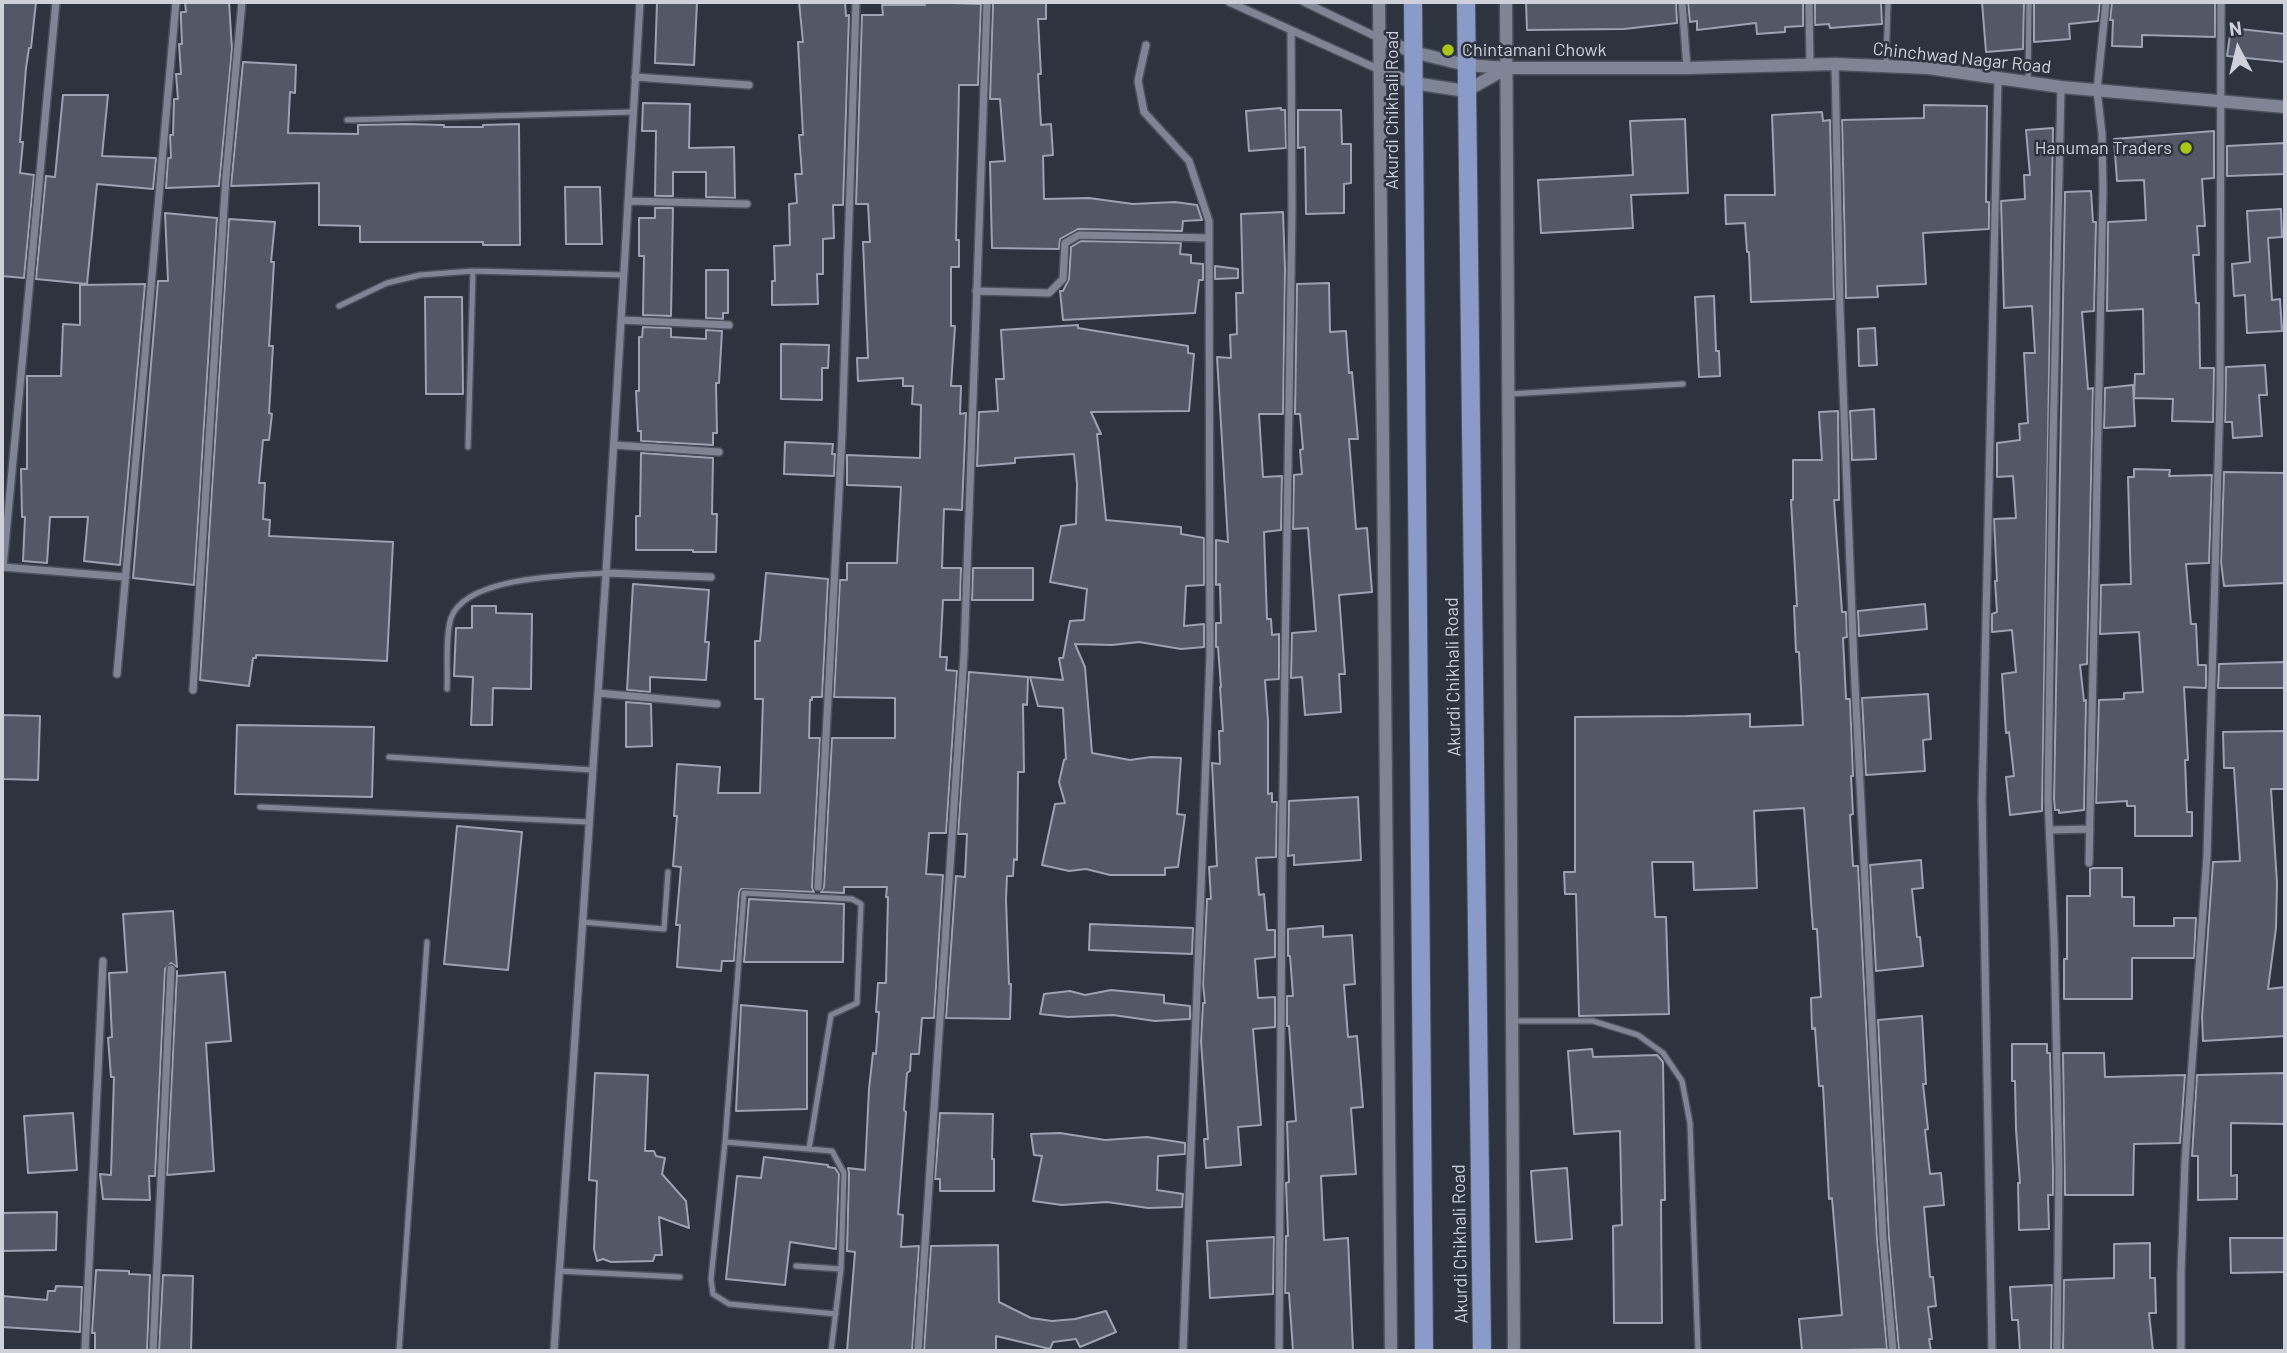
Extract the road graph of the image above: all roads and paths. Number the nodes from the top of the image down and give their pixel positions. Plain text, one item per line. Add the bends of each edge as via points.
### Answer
1 (56, 2) edge
2 (176, 2) edge
3 (242, 2) edge
4 (640, 2) edge
5 (856, 2) edge
6 (987, 2) edge
7 (1229, 2) edge
8 (1304, 2) edge
9 (1379, 2) edge
10 (1413, 2) edge
11 (1466, 2) edge
12 (1506, 2) edge
13 (1682, 2) edge
14 (1809, 2) edge
15 (1888, 2) edge
16 (2029, 2) edge
17 (2106, 2) edge
18 (2221, 2) edge
19 (1291, 30) junction
20 (1379, 37) junction
21 (1146, 45) dead end
22 (1413, 52) junction
23 (1835, 64) junction
24 (1466, 65) junction
25 (1810, 65) junction
26 (1886, 66) junction
27 (1507, 68) junction
28 (1688, 68) junction
29 (1380, 70) junction
30 (635, 76) junction
31 (1998, 78) junction
32 (2028, 82) junction
33 (1413, 83) junction
34 (750, 85) dead end
35 (2061, 87) junction
36 (2097, 90) junction
37 (1466, 91) junction
38 (2222, 102) junction
39 (2285, 107) edge
40 (632, 112) junction
41 (347, 120) dead end
42 (628, 201) junction
43 (747, 204) dead end
44 (1209, 238) junction
45 (473, 271) junction
46 (625, 275) junction
47 (976, 291) junction
48 (340, 306) dead end
49 (621, 320) junction
50 (729, 325) dead end
51 (1683, 384) dead end
52 (1509, 394) junction
53 (614, 444) junction
54 (468, 447) dead end
55 (719, 452) dead end
56 (2, 567) edge
57 (606, 573) junction
58 (126, 577) junction
59 (711, 577) dead end
60 (117, 674) dead end
61 (447, 689) dead end
62 (193, 690) dead end
63 (598, 693) junction
64 (717, 704) dead end
65 (389, 757) dead end
66 (593, 770) junction
67 (260, 807) dead end
68 (589, 822) junction
69 (2090, 829) junction
70 (2050, 830) junction
71 (2089, 863) dead end
72 (668, 872) dead end
73 (817, 887) dead end
74 (582, 922) junction
75 (427, 942) dead end
76 (103, 961) dead end
77 (171, 969) dead end
78 (1512, 1021) junction
79 (725, 1142) junction
80 (809, 1149) junction
81 (796, 1266) dead end
82 (841, 1269) junction
83 (559, 1271) junction
84 (680, 1277) dead end
85 (836, 1314) junction
86 (85, 1351) edge
87 (153, 1351) edge
88 (399, 1351) edge
89 (554, 1351) edge
90 (831, 1351) edge
91 (918, 1351) edge
92 (1183, 1351) edge
93 (1279, 1351) edge
94 (1391, 1351) edge
95 (1424, 1351) edge
96 (1482, 1351) edge
97 (1514, 1351) edge
98 (1698, 1351) edge
99 (1893, 1351) edge
100 (1992, 1351) edge
101 (2057, 1351) edge
102 (2181, 1351) edge

1 - 56 street
2 - 58 street
3 - 62 street via 226,176
4 - 30 street
5 - 73 street via 842,435
6 - 47 street
7 - 19 street
8 - 20 street
9 - 20 street
10 - 22 main road, Akurdi Chikhali Road
11 - 24 main road, Akurdi Chikhali Road
12 - 27 street
13 - 28 street
14 - 25 street
15 - 26 lane
16 - 32 lane
17 - 36 street
18 - 38 street
19 - 29 street
19 - 93 street
20 - 22 street, Chinchwad Nagar Road
20 - 29 street
21 - 44 street via 1138,81 1144,111 1189,161 1209,221
22 - 24 street, Chinchwad Nagar Road
22 - 33 main road, Akurdi Chikhali Road
23 - 25 street, Chinchwad Nagar Road
23 - 26 street, Chinchwad Nagar Road
23 - 99 street via 1855,705 1881,1213
24 - 27 street, Chinchwad Nagar Road
24 - 37 main road, Akurdi Chikhali Road
25 - 28 street, Chinchwad Nagar Road
26 - 31 street, Chinchwad Nagar Road
27 - 28 street, Chinchwad Nagar Road
27 - 37 street
27 - 52 street
29 - 33 street
29 - 94 street
30 - 34 street
30 - 40 street
31 - 32 street, Chinchwad Nagar Road
31 - 100 street via 1982,799
32 - 35 street, Chinchwad Nagar Road
33 - 37 street
33 - 95 main road, Akurdi Chikhali Road
35 - 36 street, Chinchwad Nagar Road
35 - 70 street
36 - 38 street, Chinchwad Nagar Road
36 - 69 street via 2104,189
37 - 96 main road, Akurdi Chikhali Road
38 - 39 street, Chinchwad Nagar Road
38 - 102 street via 2220,396 2207,856 2185,1161
40 - 41 lane
40 - 42 street
42 - 43 street
42 - 46 street
44 - 47 street via 1079,235 1065,243 1063,279 1049,293
44 - 92 street via 1210,656
45 - 46 lane
45 - 48 lane via 387,283
45 - 54 lane
46 - 49 street
47 - 91 street via 964,654
49 - 50 street
49 - 53 street
51 - 52 lane
52 - 78 street
53 - 55 street
53 - 57 street
56 - 58 street
57 - 59 street
57 - 61 lane via 524,581 467,597 450,621
57 - 63 street
58 - 60 street
63 - 64 street
63 - 66 street
65 - 66 lane
66 - 68 street
67 - 68 lane
68 - 74 street
69 - 70 street
69 - 71 street
70 - 101 street via 2059,1171
72 - 74 lane via 664,929
74 - 83 street
75 - 88 lane
76 - 86 street
77 - 87 street
78 - 97 street
78 - 98 lane via 1593,1021 1638,1035 1663,1053 1682,1081 1690,1123
79 - 80 lane
79 - 80 lane via 742,896 749,892 852,899 861,904 863,913 858,1003 831,1015
79 - 85 lane via 713,1294 729,1304
80 - 82 lane via 832,1151 844,1172
81 - 82 lane
82 - 85 lane
83 - 84 lane
83 - 89 street
85 - 90 lane

